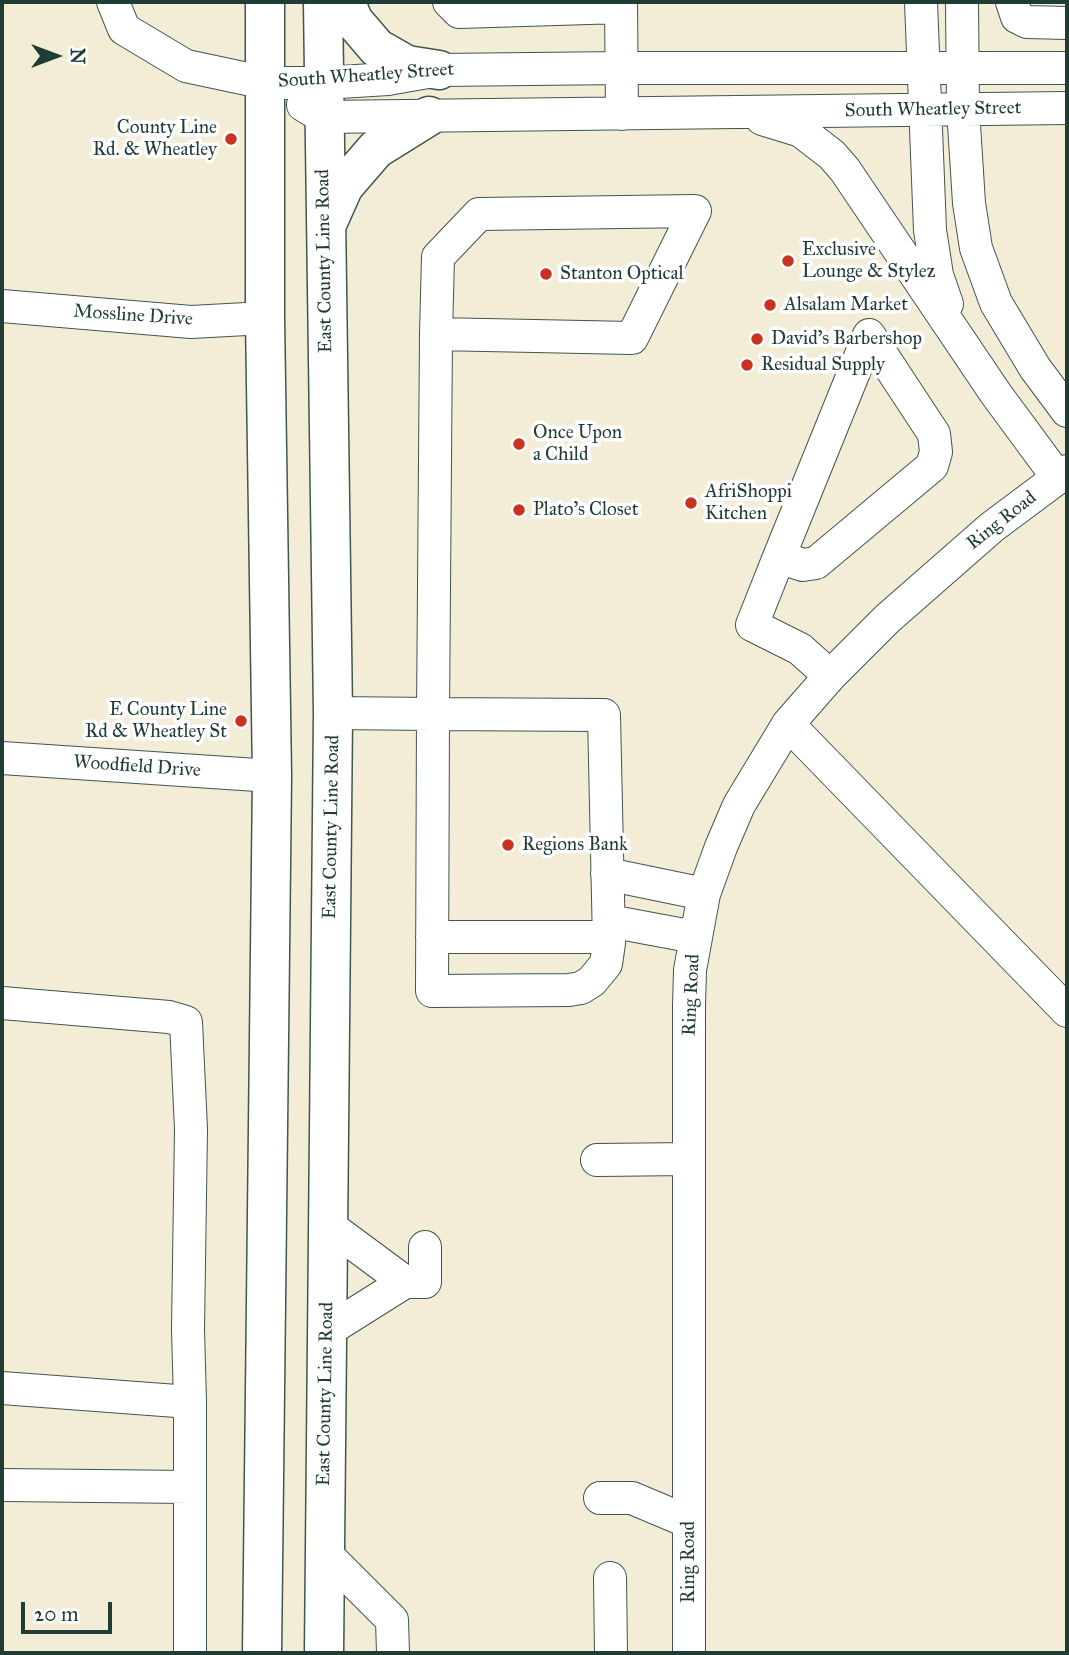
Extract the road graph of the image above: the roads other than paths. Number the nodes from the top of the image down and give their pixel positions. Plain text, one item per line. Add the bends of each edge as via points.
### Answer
1 (113, 2) edge
2 (265, 2) edge
3 (323, 2) edge
4 (346, 2) edge
5 (449, 2) edge
6 (921, 2) edge
7 (962, 2) edge
8 (1012, 2) edge
9 (621, 4) edge
10 (1067, 23) edge
11 (622, 68) junction
12 (923, 68) junction
13 (963, 68) junction
14 (1067, 68) edge
15 (439, 70) junction
16 (266, 83) junction
17 (323, 100) junction
18 (1067, 108) edge
19 (925, 109) junction
20 (963, 109) junction
21 (737, 113) junction
22 (622, 114) junction
23 (429, 116) junction
24 (325, 230) junction
25 (2, 306) edge
26 (265, 318) junction
27 (436, 334) junction
28 (973, 359) junction
29 (1067, 411) edge
30 (1063, 475) edge
31 (779, 557) junction
32 (830, 676) junction
33 (333, 713) junction
34 (433, 714) junction
35 (788, 724) junction
36 (2, 758) edge
37 (272, 776) junction
38 (607, 874) junction
39 (704, 894) junction
40 (609, 929) junction
41 (432, 937) junction
42 (695, 937) junction
43 (2, 1003) edge
44 (1067, 1012) edge
45 (690, 1159) junction
46 (597, 1160) dead end
47 (328, 1225) junction
48 (425, 1247) dead end
49 (405, 1282) junction
50 (327, 1331) junction
51 (2, 1388) edge
52 (190, 1402) junction
53 (2, 1485) edge
54 (190, 1487) junction
55 (600, 1498) dead end
56 (690, 1522) junction
57 (325, 1553) junction
58 (610, 1578) dead end
59 (190, 1653) edge
60 (262, 1653) edge
61 (324, 1653) edge
62 (393, 1653) edge
63 (611, 1653) edge
64 (690, 1653) edge

1 - 16 street, South Wheatley Street via 124,29 186,66
2 - 16 main road
3 - 17 main road, East County Line Road
4 - 15 main road via 353,20 377,48 407,65
5 - 9 street via 459,12
6 - 12 street, Ring Road
7 - 13 street
8 - 10 street via 1017,17 1027,22
9 - 11 street
11 - 12 street, South Wheatley Street
11 - 15 street, South Wheatley Street
11 - 22 street
12 - 13 street, South Wheatley Street
12 - 19 street, Ring Road
13 - 14 street, South Wheatley Street
13 - 20 street
15 - 17 street, South Wheatley Street via 388,79
16 - 17 street, South Wheatley Street
16 - 26 main road
17 - 23 street, South Wheatley Street
17 - 24 main road, East County Line Road
18 - 20 street, South Wheatley Street
19 - 20 street, South Wheatley Street
19 - 21 street, South Wheatley Street
19 - 28 street, Ring Road via 930,230 937,275
20 - 29 street via 969,203 987,282 1012,332
21 - 22 street, South Wheatley Street
21 - 28 street, Ring Road via 801,131 832,155
22 - 23 street, South Wheatley Street
23 - 24 main road via 376,149 344,186
24 - 33 main road, East County Line Road
25 - 26 street, Mossline Drive via 191,322
26 - 37 main road
27 - 27 street via 438,257 479,214 695,211 632,338
27 - 34 street
28 - 30 street, Ring Road
30 - 32 street, Ring Road via 942,570
31 - 31 street via 794,520 869,335 934,434 932,466 816,563 803,565
31 - 32 street via 752,625 800,649
32 - 35 street, Ring Road
33 - 34 street
33 - 47 main road, East County Line Road
34 - 38 street via 604,715
34 - 41 street
35 - 39 street, Ring Road via 739,806
35 - 44 street
36 - 37 street, Woodfield Drive
37 - 60 main road
38 - 39 street
38 - 40 street
39 - 42 street, Ring Road
40 - 41 street
40 - 41 street via 606,964 592,981 569,990 432,991
40 - 42 street
42 - 45 street, Ring Road via 690,994
43 - 52 street via 186,1022 191,1129
45 - 46 street
45 - 56 street, Ring Road
47 - 49 street
47 - 50 main road, East County Line Road
48 - 49 street via 425,1282
49 - 50 street
50 - 57 main road, East County Line Road
51 - 52 street
52 - 54 street
53 - 54 street
54 - 59 street
55 - 56 street via 632,1497
56 - 64 street, Ring Road
57 - 61 main road, East County Line Road
57 - 62 street via 392,1620
58 - 63 street

